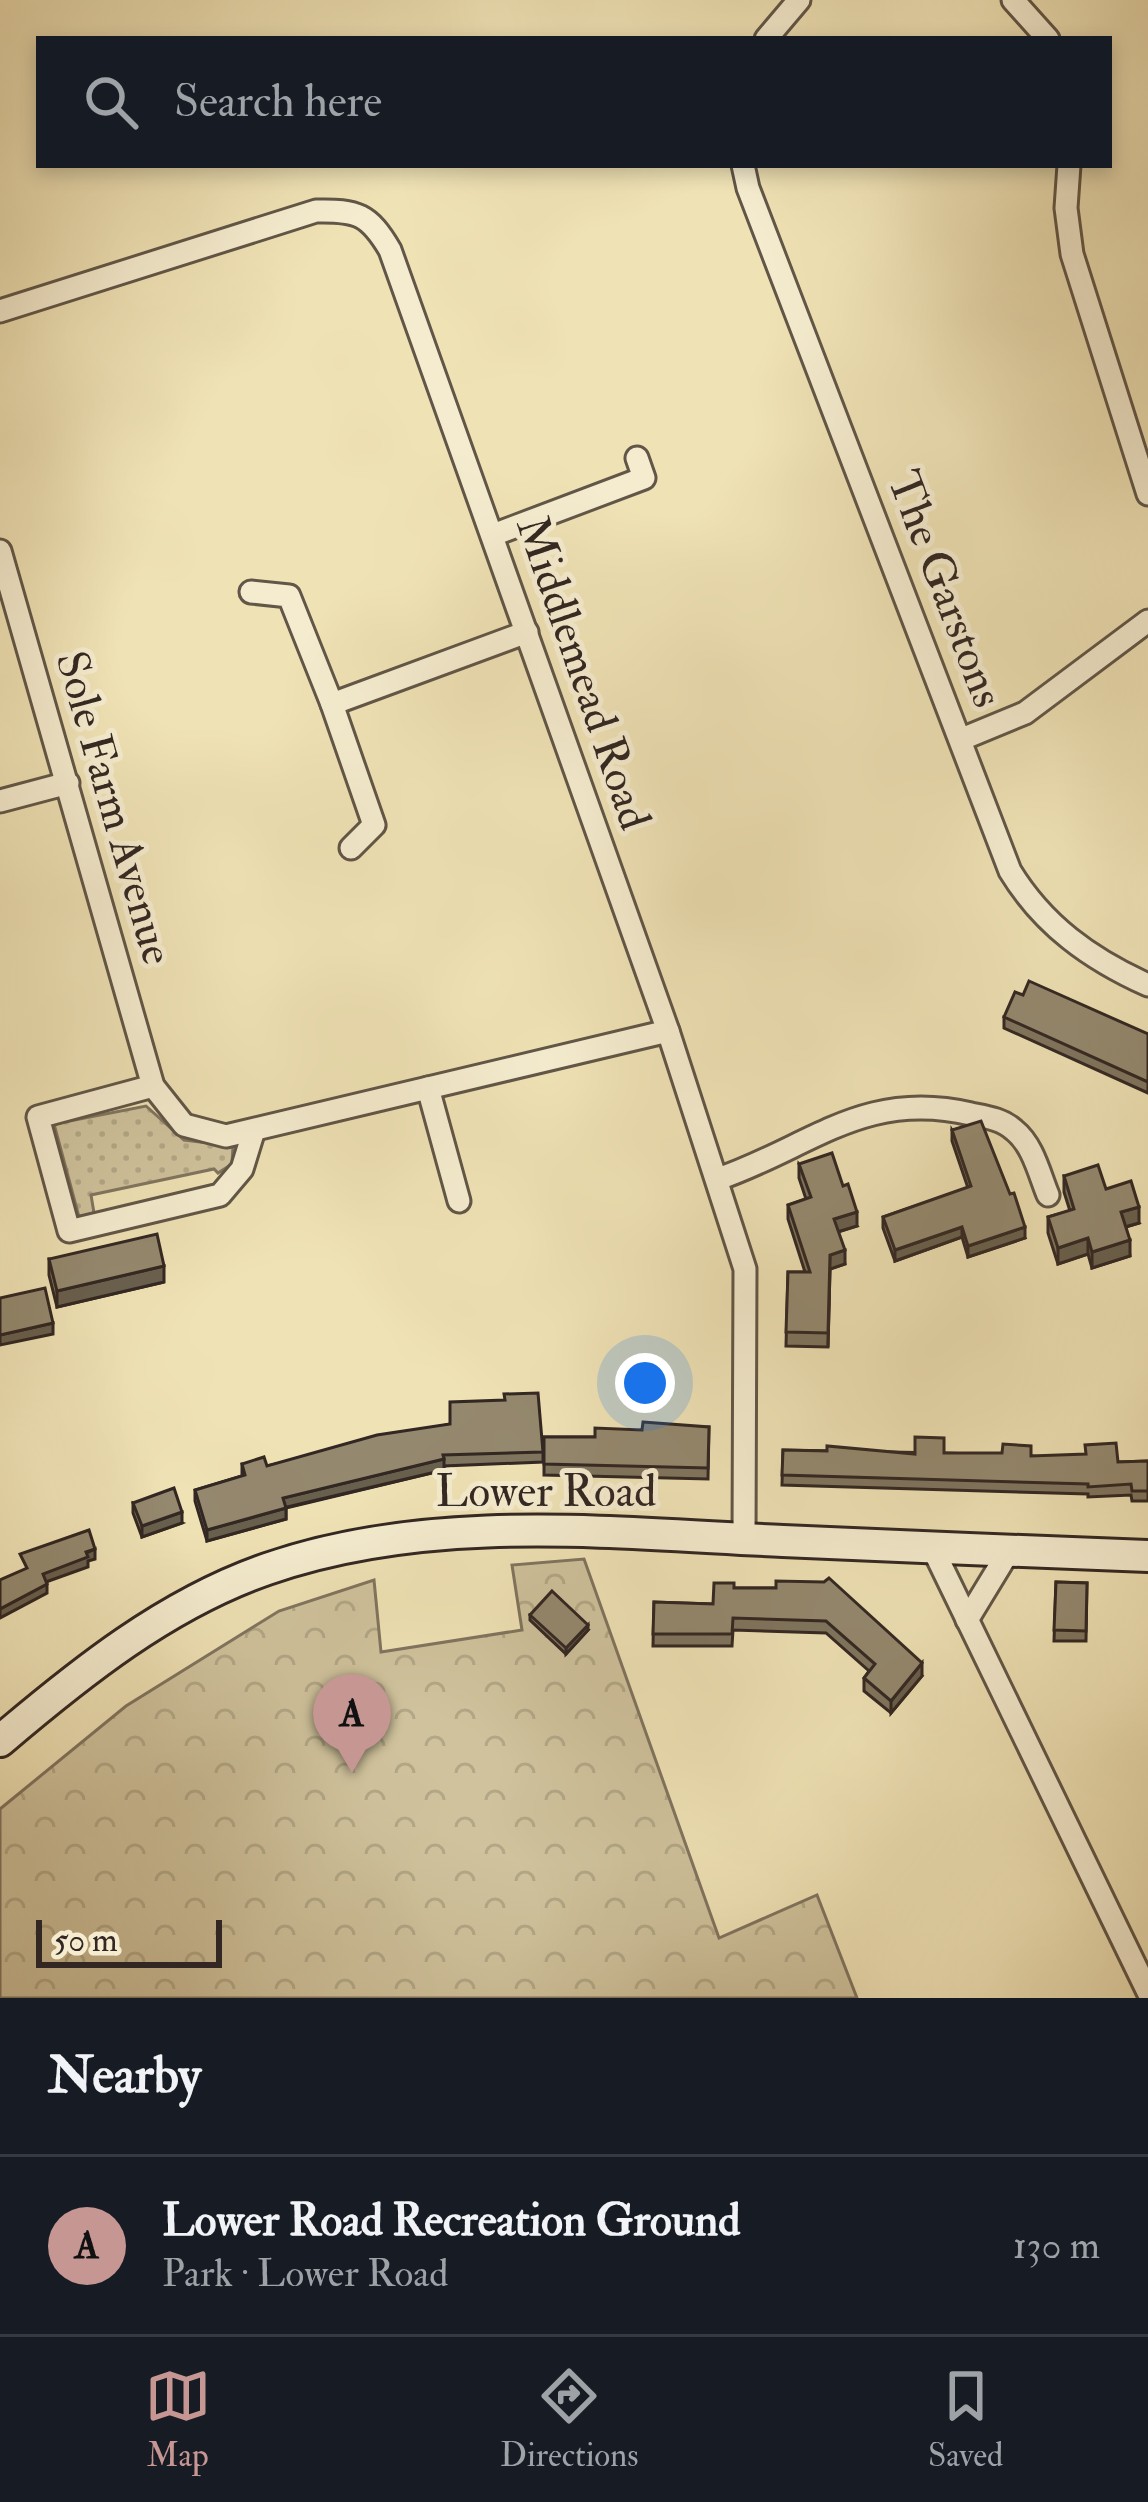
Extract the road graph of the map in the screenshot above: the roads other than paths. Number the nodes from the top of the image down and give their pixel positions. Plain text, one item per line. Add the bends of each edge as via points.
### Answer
1 (799, 0) edge
2 (1013, 0) edge
3 (769, 36) edge
4 (1045, 36) edge
5 (744, 168) edge
6 (1069, 168) edge
7 (0, 311) edge
8 (637, 458) dead end
9 (1148, 494) edge
10 (493, 535) junction
11 (0, 551) edge
12 (250, 592) dead end
13 (1148, 621) edge
14 (527, 632) junction
15 (332, 704) junction
16 (962, 739) junction
17 (68, 783) junction
18 (0, 801) edge
19 (351, 848) dead end
20 (1148, 985) edge
21 (668, 1031) junction
22 (153, 1086) junction
23 (428, 1088) junction
24 (254, 1130) junction
25 (718, 1179) junction
26 (1048, 1195) dead end
27 (459, 1201) dead end
28 (744, 1539) junction
29 (934, 1549) junction
30 (1010, 1551) junction
31 (1148, 1556) edge
32 (967, 1620) junction
33 (0, 1741) edge
34 (1148, 1992) edge

1 - 3 street
2 - 4 street
5 - 16 street, The Garstons
6 - 9 street via 1072,254
7 - 10 street, Middlemead Road via 316,212 349,210 375,224 390,250
8 - 10 street via 644,478
10 - 14 street, Middlemead Road
11 - 17 street, Sole Farm Avenue
12 - 15 street via 289,596
13 - 16 street via 1024,713
14 - 15 street
14 - 21 street, Middlemead Road
15 - 19 street via 374,825
16 - 20 street, The Garstons via 1025,895 1066,938
17 - 18 street
17 - 22 street, Sole Farm Avenue
21 - 23 street, Sole Farm Avenue
21 - 25 street, Middlemead Road
22 - 24 street, Sole Farm Avenue via 184,1125 226,1136
22 - 24 street via 38,1117 69,1231 220,1195 242,1169
23 - 24 street, Sole Farm Avenue
23 - 27 street
25 - 26 street via 828,1127 933,1107 1016,1131
25 - 28 street, Middlemead Road via 745,1269
28 - 29 street, Lower Road
28 - 33 street, Lower Road via 451,1534 390,1539 267,1568 102,1657
29 - 30 street, Lower Road
29 - 32 street
30 - 31 street, Lower Road
30 - 32 street
32 - 34 street

